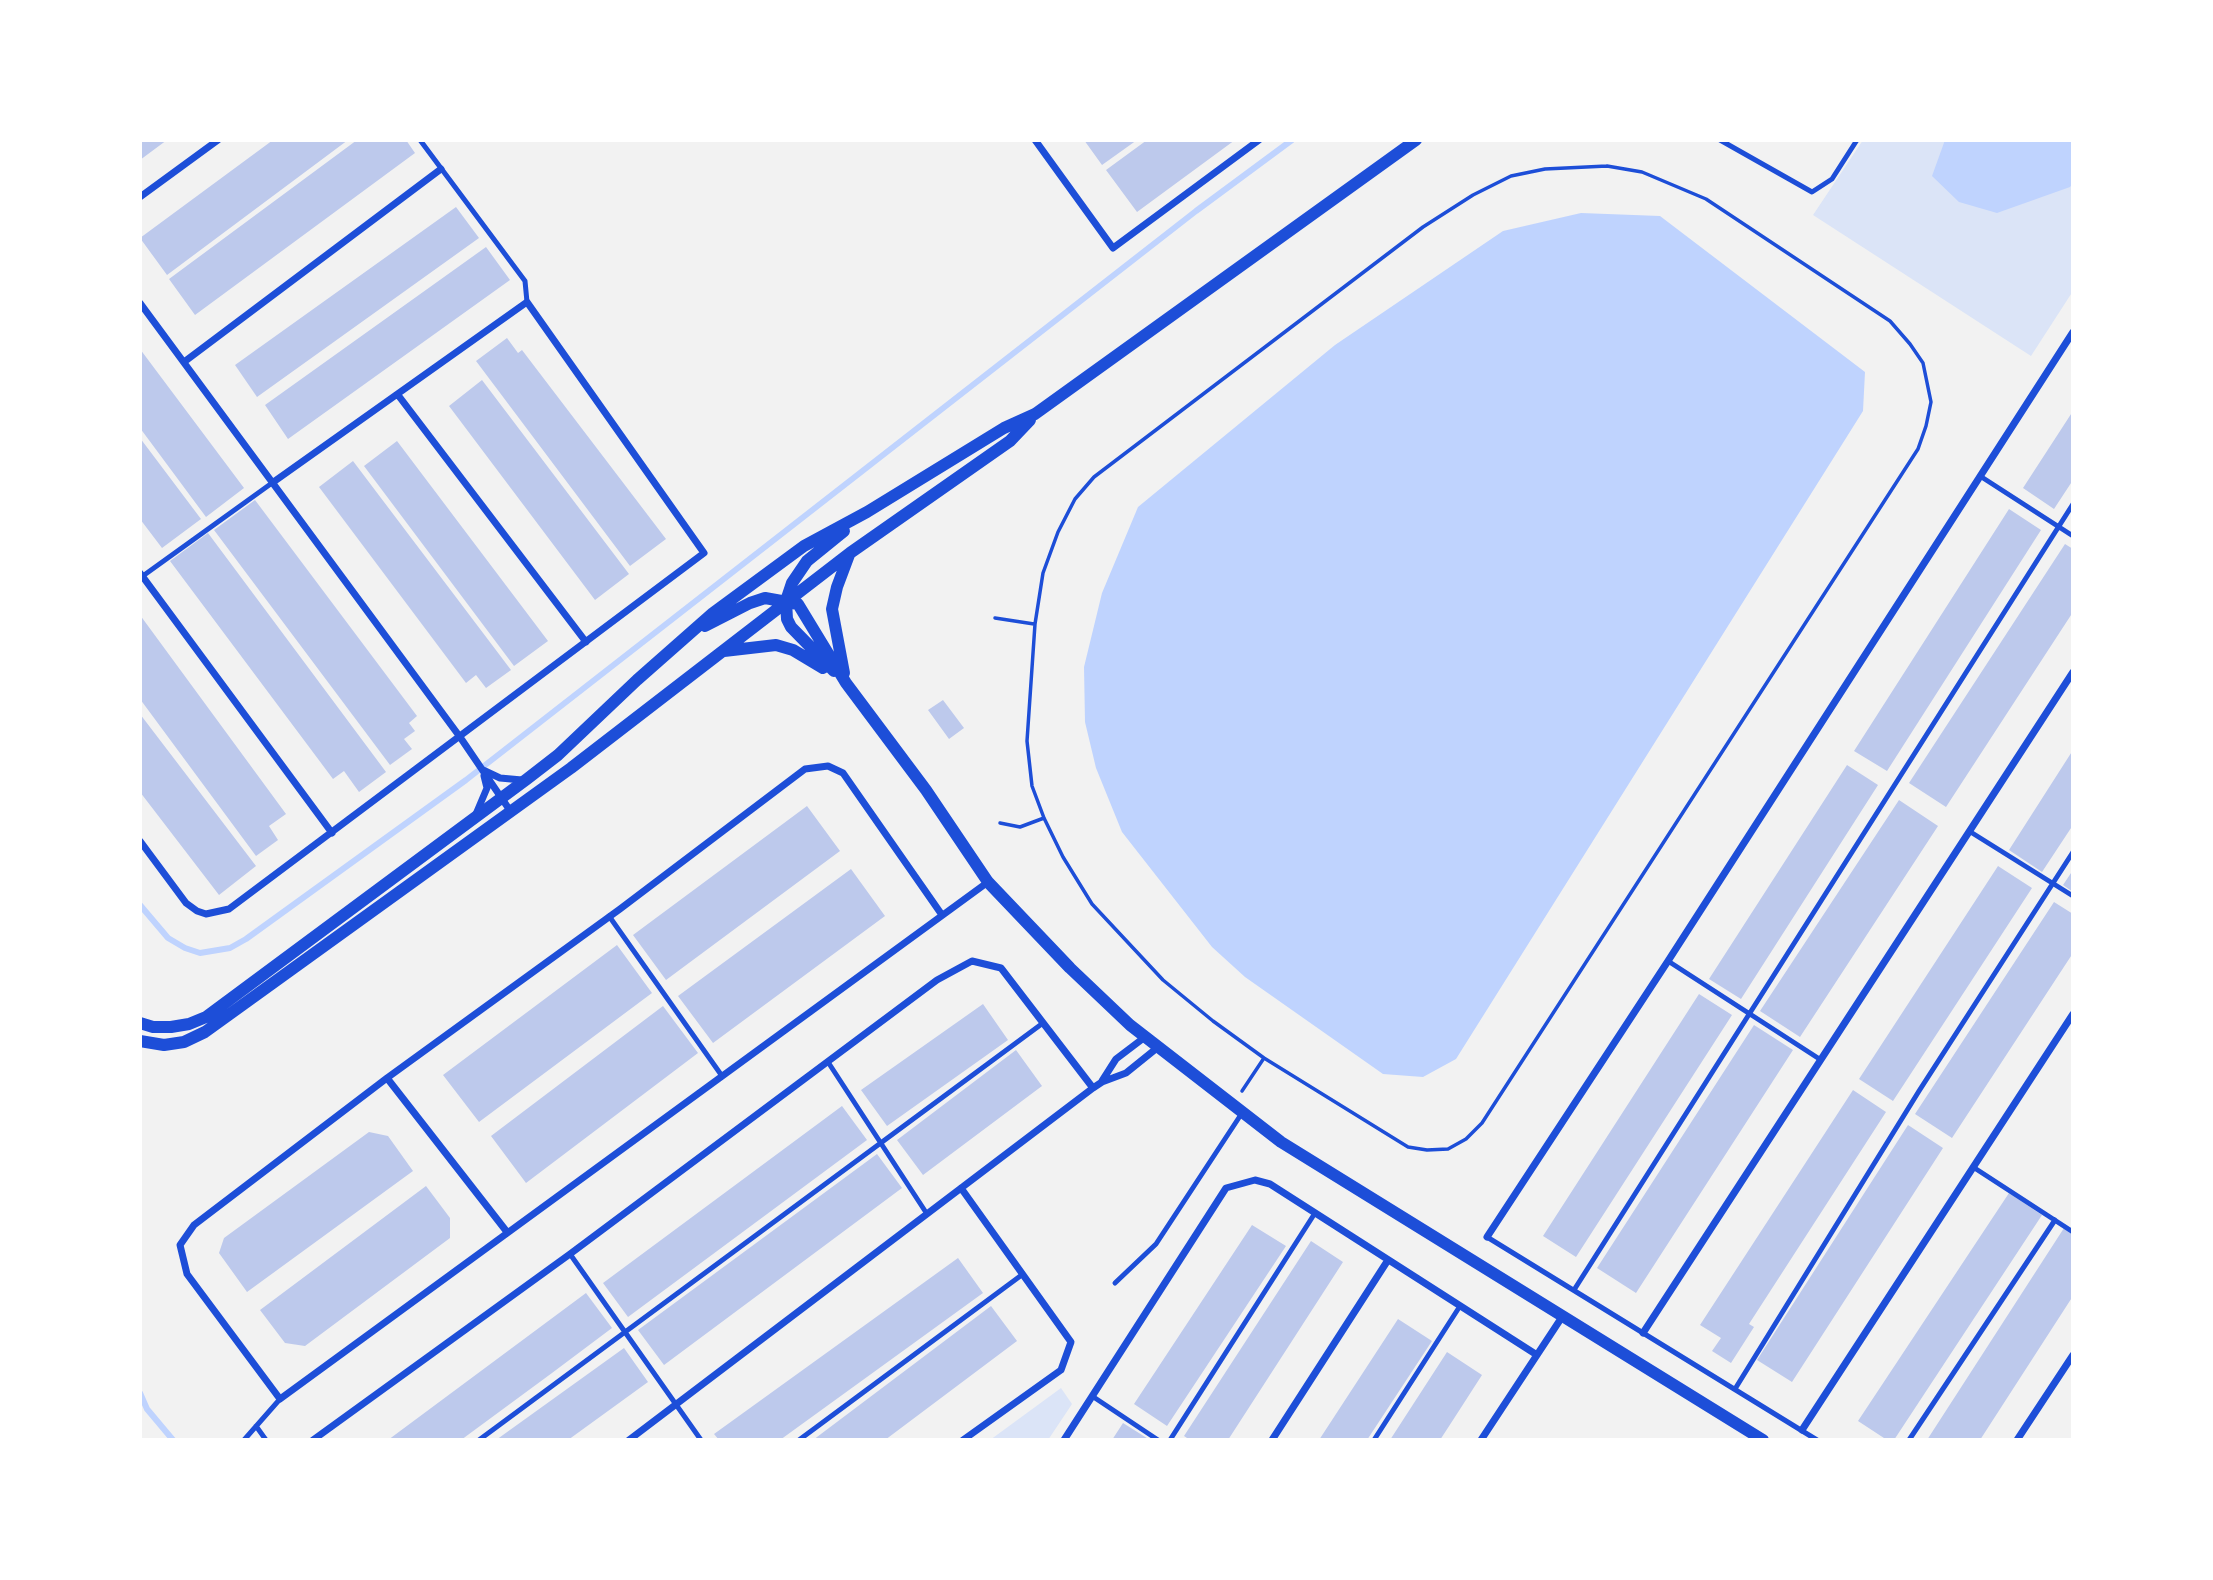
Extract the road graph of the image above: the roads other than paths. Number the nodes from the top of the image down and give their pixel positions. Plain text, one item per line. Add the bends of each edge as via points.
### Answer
1 (218, 140) edge
2 (420, 140) edge
3 (1035, 140) edge
4 (1259, 140) edge
5 (1416, 140) edge
6 (1720, 140) edge
7 (1857, 140) edge
8 (442, 169) junction
9 (140, 197) edge
10 (527, 302) junction
11 (140, 303) edge
12 (2073, 332) edge
13 (184, 362) junction
14 (398, 395) junction
15 (1035, 414) junction
16 (1980, 476) junction
17 (272, 483) junction
18 (2073, 504) edge
19 (867, 512) junction
20 (2058, 526) junction
21 (2073, 536) edge
22 (850, 553) junction
23 (141, 576) edge
24 (786, 601) junction
25 (690, 634) junction
26 (586, 642) junction
27 (723, 651) junction
28 (2073, 672) edge
29 (846, 683) junction
30 (460, 737) junction
31 (480, 766) junction
32 (527, 779) junction
33 (502, 798) junction
34 (511, 812) junction
35 (474, 818) junction
36 (1969, 831) junction
37 (332, 834) junction
38 (140, 841) edge
39 (2073, 852) edge
40 (988, 882) junction
41 (2053, 883) junction
42 (2073, 896) edge
43 (942, 915) junction
44 (609, 916) junction
45 (1668, 961) junction
46 (1748, 1013) junction
47 (2073, 1014) edge
48 (140, 1023) edge
49 (1043, 1023) junction
50 (1145, 1037) junction
51 (140, 1041) edge
52 (1157, 1048) junction
53 (1821, 1059) junction
54 (828, 1062) junction
55 (722, 1076) junction
56 (387, 1078) junction
57 (1102, 1082) junction
58 (1093, 1088) junction
59 (1238, 1107) junction
60 (881, 1143) junction
61 (1973, 1167) junction
62 (961, 1188) junction
63 (1315, 1213) junction
64 (927, 1214) junction
65 (2055, 1220) junction
66 (507, 1232) junction
67 (2073, 1232) edge
68 (1487, 1237) joint
69 (570, 1254) junction
70 (1388, 1260) junction
71 (1023, 1274) junction
72 (1115, 1283) dead end
73 (1574, 1290) junction
74 (1460, 1306) junction
75 (1562, 1317) junction
76 (625, 1332) junction
77 (1643, 1333) junction
78 (2073, 1354) edge
79 (1537, 1355) junction
80 (1735, 1389) junction
81 (1092, 1396) junction
82 (280, 1399) junction
83 (676, 1405) junction
84 (256, 1426) junction
85 (1802, 1430) junction
86 (244, 1440) edge
87 (265, 1440) edge
88 (313, 1440) edge
89 (479, 1440) edge
90 (629, 1440) edge
91 (701, 1440) edge
92 (799, 1440) edge
93 (963, 1440) edge
94 (1063, 1440) edge
95 (1158, 1440) edge
96 (1170, 1440) edge
97 (1272, 1440) edge
98 (1374, 1440) edge
99 (1482, 1440) edge
100 (1763, 1440) edge
101 (1817, 1440) edge
102 (1909, 1440) edge
103 (2017, 1440) edge

1 - 9 street
2 - 8 lane
3 - 4 street via 1113,248
5 - 15 street
6 - 7 lane via 1812,192 1832,179
8 - 10 lane via 525,281
8 - 13 street
10 - 14 street
10 - 26 street via 704,553
11 - 13 street
12 - 16 street
13 - 17 street
14 - 17 street
14 - 26 street
15 - 19 street via 1004,428
15 - 22 street via 1010,441
16 - 20 lane
16 - 45 street
17 - 23 lane
17 - 30 street
18 - 20 lane
19 - 24 street via 807,561
19 - 25 street via 804,546
20 - 21 lane
20 - 46 lane
22 - 24 street
22 - 29 street via 832,609
23 - 37 street
24 - 25 street via 758,600
24 - 27 street
24 - 29 street via 802,608
24 - 29 street via 791,626
25 - 32 street
26 - 30 street
27 - 29 street via 776,645 793,650
27 - 34 street
28 - 36 street
29 - 40 street
30 - 31 street
30 - 37 street
31 - 32 street via 500,778
31 - 33 street
31 - 35 street via 486,788
32 - 33 street
33 - 34 street
33 - 35 street
34 - 51 street via 205,1032 164,1045
35 - 48 street via 206,1017 171,1027
36 - 41 lane
36 - 53 street
37 - 38 street via 229,909 206,914 186,903
39 - 41 lane
40 - 43 street
40 - 50 street via 1070,968
41 - 42 lane
41 - 80 lane
43 - 44 street via 843,773 828,766 805,769
43 - 55 street
44 - 55 lane
44 - 56 street
45 - 46 lane
45 - 68 street
46 - 53 lane
46 - 73 lane
47 - 61 street
49 - 54 street via 1001,968 972,961 937,980
49 - 58 street
49 - 60 lane
50 - 52 street
50 - 57 street via 1116,1059
52 - 57 street via 1126,1073
52 - 59 street
53 - 77 street
54 - 60 lane
54 - 69 street
55 - 66 street
56 - 66 street
56 - 82 street via 194,1225 180,1245 187,1274
57 - 58 street
58 - 62 street
59 - 72 lane via 1156,1244
59 - 75 street via 1281,1142
60 - 64 lane
60 - 76 lane
61 - 65 lane
61 - 85 street
62 - 64 street
62 - 71 street
63 - 70 street
63 - 81 street via 1270,1184 1255,1180 1226,1188
63 - 96 lane
64 - 83 street
65 - 67 lane
65 - 102 lane
66 - 82 street
68 - 73 lane
69 - 76 lane
69 - 88 street
70 - 74 street
70 - 97 street
71 - 92 lane
71 - 93 street via 1071,1342 1061,1370
73 - 77 lane
74 - 79 street
74 - 98 lane
75 - 79 street
75 - 100 street
76 - 83 lane
76 - 89 lane
77 - 80 lane
78 - 103 street
79 - 99 street
80 - 85 lane
81 - 94 street
81 - 95 lane
82 - 84 lane
83 - 90 street
83 - 91 lane
84 - 86 lane
84 - 87 lane
85 - 101 lane

